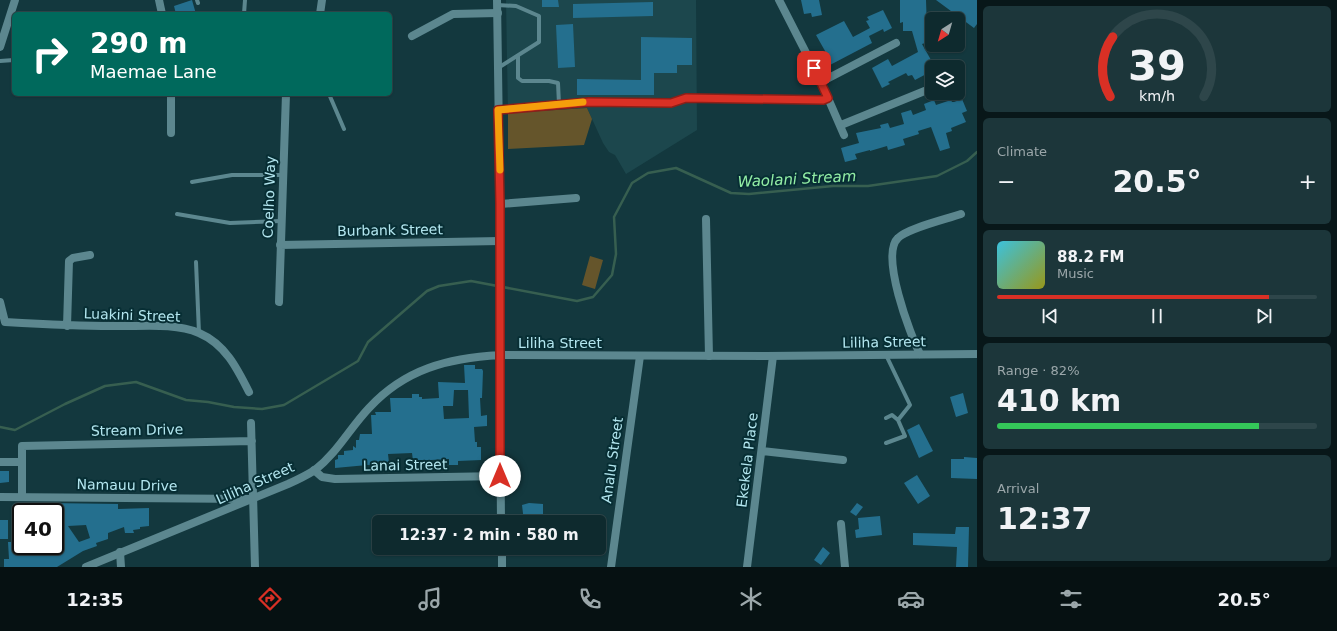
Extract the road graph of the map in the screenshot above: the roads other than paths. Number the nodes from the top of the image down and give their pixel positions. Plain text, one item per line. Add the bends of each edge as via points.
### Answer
1 (15, 0) edge
2 (159, 0) edge
3 (245, 0) edge
4 (322, 0) edge
5 (779, 0) edge
6 (497, 6) edge
7 (162, 12) edge
8 (244, 12) edge
9 (320, 12) edge
10 (412, 36) dead end
11 (896, 43) dead end
12 (0, 47) edge
13 (518, 56) junction
14 (12, 60) edge
15 (0, 61) edge
16 (498, 68) junction
17 (821, 82) junction
18 (925, 91) edge
19 (171, 96) edge
20 (286, 96) edge
21 (330, 96) edge
22 (828, 98) junction
23 (559, 104) junction
24 (498, 110) junction
25 (841, 125) junction
26 (344, 129) dead end
27 (171, 134) dead end
28 (844, 135) dead end
29 (283, 175) junction
30 (192, 182) dead end
31 (576, 198) dead end
32 (500, 204) junction
33 (178, 214) dead end
34 (961, 214) dead end
35 (706, 219) dead end
36 (281, 221) junction
37 (500, 241) junction
38 (280, 246) junction
39 (90, 255) dead end
40 (196, 262) dead end
41 (0, 302) edge
42 (279, 302) dead end
43 (67, 326) junction
44 (199, 333) junction
45 (920, 354) junction
46 (500, 355) junction
47 (886, 355) junction
48 (640, 356) junction
49 (709, 356) junction
50 (772, 356) junction
51 (977, 356) edge
52 (249, 392) dead end
53 (886, 418) dead end
54 (898, 420) junction
55 (251, 422) dead end
56 (252, 441) junction
57 (886, 443) dead end
58 (762, 451) junction
59 (843, 460) dead end
60 (0, 462) edge
61 (22, 462) junction
62 (314, 470) junction
63 (500, 476) junction
64 (22, 496) junction
65 (0, 497) edge
66 (253, 499) junction
67 (501, 515) edge
68 (841, 524) dead end
69 (120, 552) junction
70 (502, 555) edge
71 (86, 567) edge
72 (121, 567) edge
73 (255, 567) edge
74 (502, 567) edge
75 (610, 567) edge
76 (747, 567) edge
77 (845, 567) edge

1 - 12 street
2 - 7 street
3 - 8 lane
4 - 9 street
5 - 17 street
6 - 10 street via 453,14
6 - 13 lane via 516,6 539,16 539,42
6 - 16 street
11 - 17 street
13 - 16 lane
13 - 23 lane via 518,78 522,81 558,83
14 - 15 lane
16 - 24 street
17 - 22 street
18 - 25 street
19 - 27 street
20 - 29 street, Coelho Way
21 - 26 lane
22 - 23 street via 686,98 671,103
22 - 25 street
23 - 24 street
24 - 32 street
25 - 28 street
29 - 30 lane via 232,175
29 - 36 street, Coelho Way
31 - 32 street
32 - 37 street
33 - 36 lane via 230,223
34 - 45 street via 902,235 893,245 896,284 914,343
35 - 49 street
36 - 38 street, Coelho Way
37 - 38 street, Burbank Street
37 - 46 street
38 - 42 street, Coelho Way
39 - 43 street via 73,258 69,262
40 - 44 lane
41 - 43 street, Luakini Street via 5,322
43 - 44 street, Luakini Street via 164,327
44 - 52 street, Luakini Street via 222,348 233,361
45 - 47 street, Liliha Street
45 - 51 street, Liliha Street
46 - 48 street, Liliha Street
46 - 62 street, Liliha Street via 439,363 403,380 369,407 339,446
46 - 63 street
47 - 50 street, Liliha Street
47 - 54 lane via 910,405
48 - 49 street, Liliha Street
48 - 75 street, Analu Street
49 - 50 street, Liliha Street
50 - 58 street, Ekekela Place
53 - 54 lane via 892,415
54 - 57 lane via 905,436
55 - 56 street
56 - 61 street, Stream Drive via 22,446
56 - 66 street
58 - 59 street
58 - 76 street, Ekekela Place
60 - 61 street
61 - 64 street
62 - 63 street, Lanai Street via 322,478 335,479
62 - 66 street, Liliha Street
63 - 67 street
64 - 65 street, Namauu Drive
64 - 66 street, Namauu Drive
66 - 69 street, Liliha Street
66 - 73 street
68 - 77 street
69 - 71 street, Liliha Street
69 - 72 street
70 - 74 street

